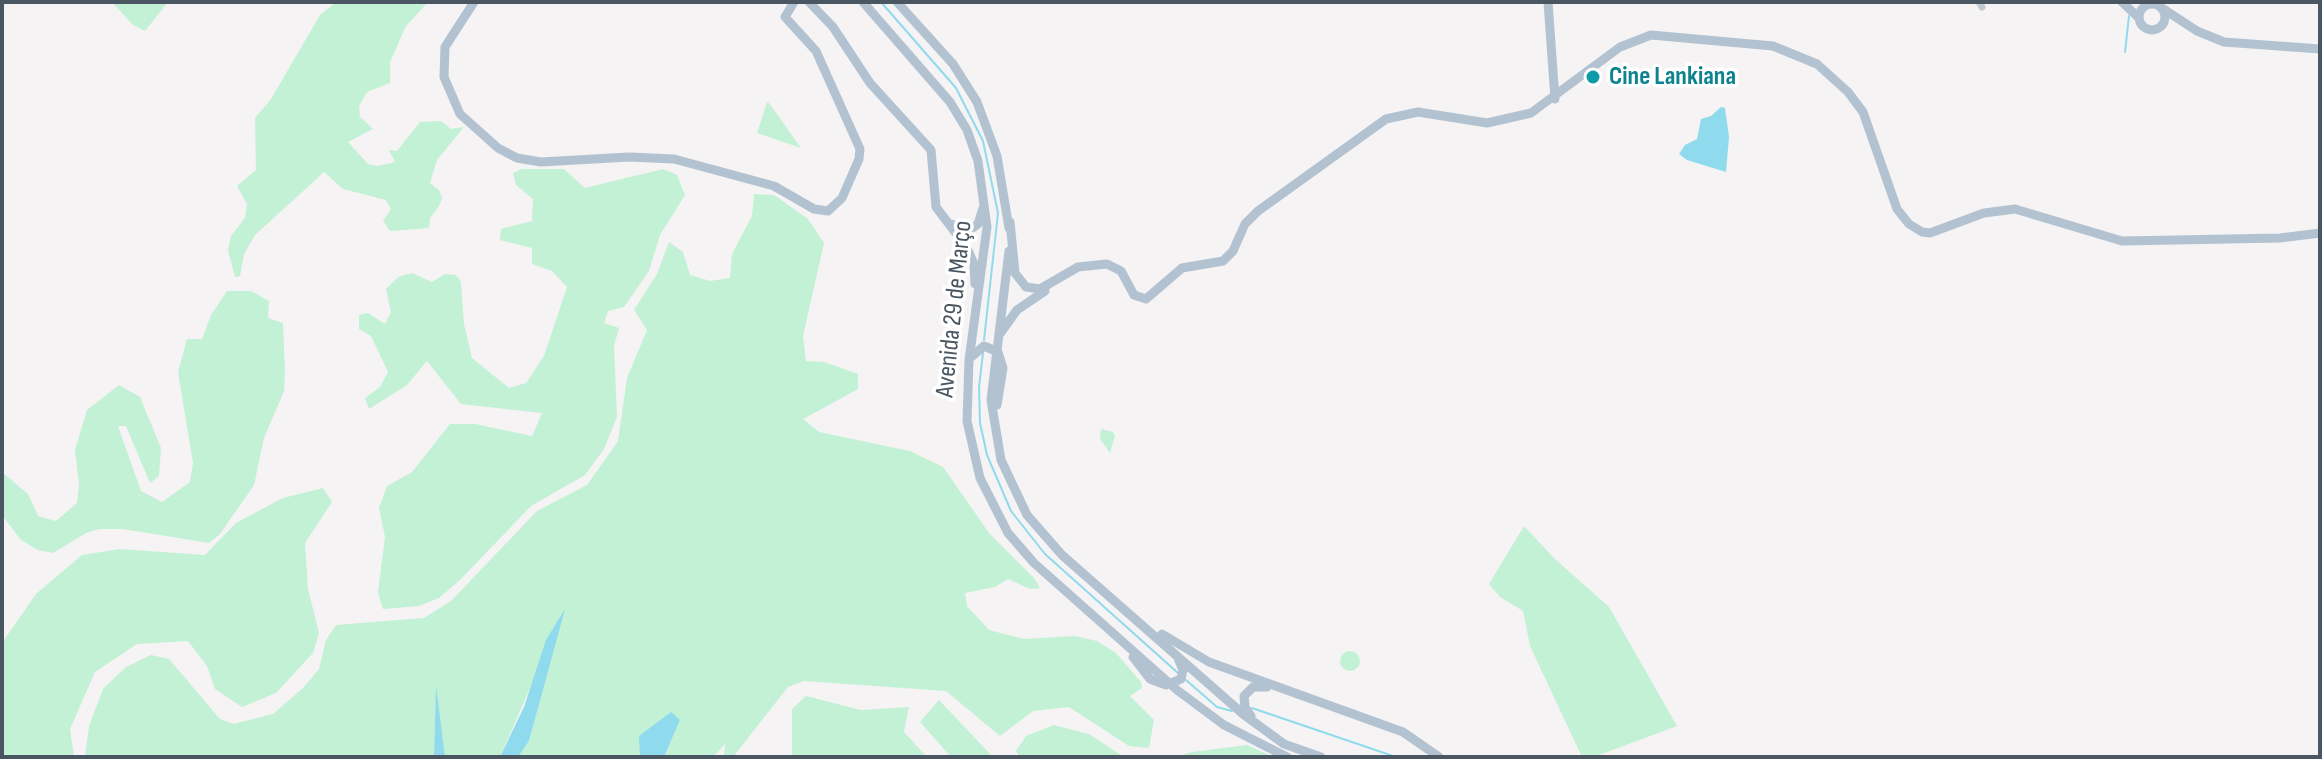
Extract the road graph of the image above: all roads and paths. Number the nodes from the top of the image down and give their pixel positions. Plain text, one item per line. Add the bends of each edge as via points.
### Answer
1 (474, 2) edge
2 (794, 2) edge
3 (809, 2) edge
4 (863, 2) edge
5 (897, 2) edge
6 (905, 2) edge
7 (1548, 2) edge
8 (2125, 3) edge
9 (2143, 7) junction
10 (2162, 8) junction
11 (911, 18) junction
12 (2139, 18) junction
13 (2178, 20) junction
14 (2163, 23) junction
15 (2320, 49) edge
16 (1555, 99) junction
17 (985, 196) junction
18 (933, 198) junction
19 (1010, 222) junction
20 (2320, 233) edge
21 (1070, 273) junction
22 (976, 311) junction
23 (995, 345) junction
24 (969, 360) junction
25 (1100, 586) junction
26 (1173, 650) junction
27 (1173, 685) junction
28 (1276, 688) junction
29 (1264, 731) junction
30 (1287, 757) edge
31 (1321, 757) edge
32 (1439, 757) edge

1 - 2 main road via 445,47 444,77 460,114 498,148 541,162 674,159 774,186 814,209 828,211 842,198 857,166 859,142 812,44 785,17
3 - 18 main road via 828,20 870,83 931,150
4 - 17 main road, Avenida 29 de Março via 957,111
5 - 11 main road, Avenida 29 de Março
6 - 11 main road
7 - 16 main road
8 - 9 main road
8 - 12 main road
9 - 10 main road via 2151,3
9 - 12 main road
10 - 13 main road
10 - 14 main road
11 - 19 main road, Avenida 29 de Março via 953,64 977,102 997,156
12 - 14 main road via 2149,29
13 - 14 main road
13 - 15 main road via 2224,42
16 - 20 main road via 1611,53 1644,36 1773,46 1817,64 1854,99 1876,142 1897,209 1922,232 2015,209 2122,241
16 - 21 main road via 1499,122 1418,112 1386,119 1258,211 1223,261 1182,268 1146,299 1134,295 1113,265 1083,265
17 - 18 main road via 981,219 968,231 953,226
17 - 22 main road, Avenida 29 de Março via 987,227
18 - 22 main road via 939,215 972,259
19 - 21 main road via 1015,273 1022,284 1040,289
19 - 23 main road, Avenida 29 de Março
21 - 23 main road via 1017,310
22 - 24 main road, Avenida 29 de Março
23 - 24 main road via 980,347
23 - 25 main road, Avenida 29 de Março via 1003,368 995,434 1006,475 1027,515 1050,543
24 - 27 main road, Avenida 29 de Março via 969,436 990,500 1020,547 1106,628 1150,679
25 - 26 main road
25 - 28 main road via 1189,652
26 - 27 main road via 1181,665 1181,679
26 - 29 main road
27 - 30 main road via 1224,725
28 - 29 main road via 1257,686 1244,696 1248,712
28 - 32 main road via 1403,732
29 - 31 main road

